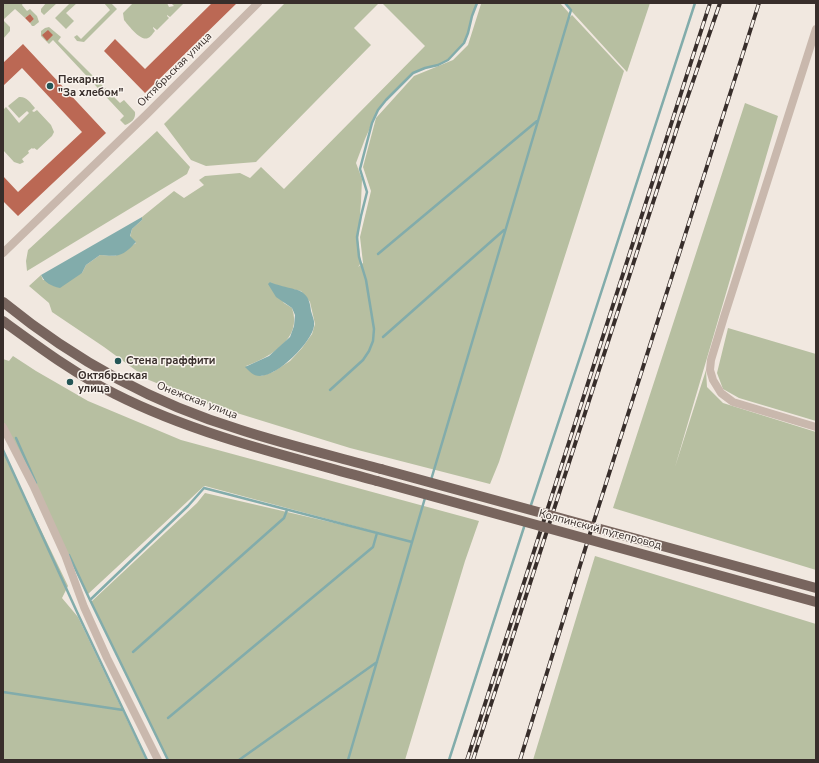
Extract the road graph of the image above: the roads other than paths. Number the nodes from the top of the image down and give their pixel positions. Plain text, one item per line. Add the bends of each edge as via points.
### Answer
1 (258, 3) edge
2 (816, 29) edge
3 (3, 253) edge
4 (7, 305) edge
5 (3, 320) edge
6 (3, 427) edge
7 (816, 427) edge
8 (381, 469) joint
9 (816, 588) edge
10 (816, 602) edge
11 (158, 760) edge

1 - 3 street, Октябрьская улица
2 - 7 street via 724,317 710,370 721,393 733,402
4 - 5 street
4 - 8 main road, Онежская улица via 67,349 154,397 240,430
5 - 10 main road, Колпинский путепровод, bridge via 72,370 115,394 151,411 236,441
6 - 11 street via 34,486 107,658
8 - 9 main road, Колпинский путепровод, bridge

